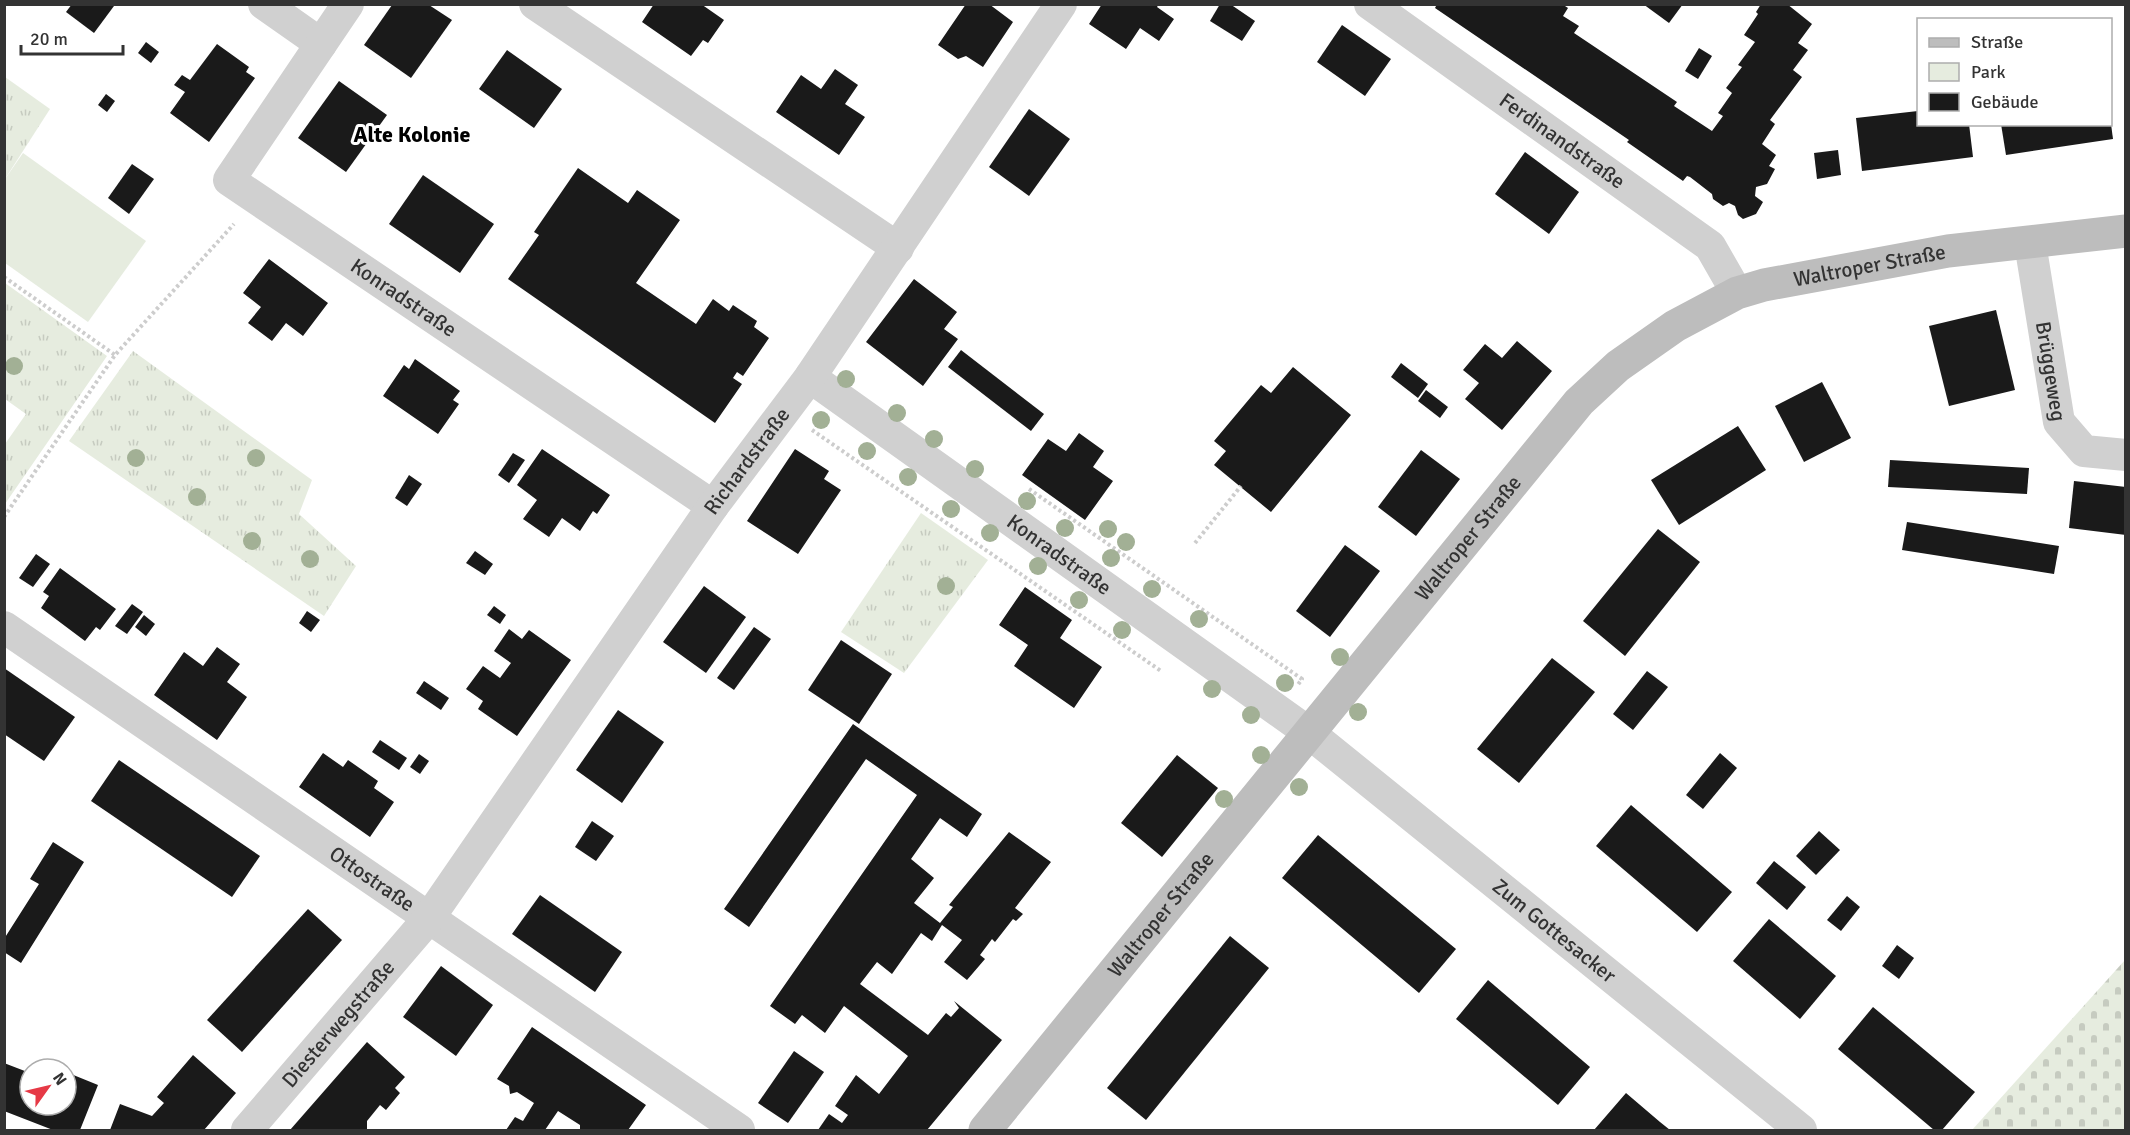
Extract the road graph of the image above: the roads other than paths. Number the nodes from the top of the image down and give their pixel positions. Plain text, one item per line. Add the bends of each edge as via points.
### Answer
1 (264, 4) edge
2 (348, 4) edge
3 (535, 4) edge
4 (1061, 4) edge
5 (1370, 4) edge
6 (321, 44) junction
7 (2126, 231) edge
8 (2030, 243) junction
9 (898, 248) junction
10 (1737, 292) junction
11 (810, 377) junction
12 (2126, 455) edge
13 (713, 506) junction
14 (4, 627) edge
15 (1308, 732) junction
16 (429, 918) junction
17 (247, 1131) edge
18 (740, 1131) edge
19 (985, 1131) edge
20 (1801, 1131) edge

1 - 6 street
2 - 6 street, Konradstraße
3 - 9 street
4 - 9 street, Richardstraße
5 - 10 street, Ferdinandstraße via 1710,246
6 - 13 street, Konradstraße via 229,180
7 - 8 main road, Waltroper Straße
8 - 10 main road, Waltroper Straße via 1948,250
8 - 12 street, Brüggeweg via 2059,422 2084,451
9 - 11 street, Richardstraße
10 - 15 main road, Waltroper Straße via 1618,366 1579,402
11 - 13 street, Richardstraße
11 - 15 street, Konradstraße
13 - 16 street, Richardstraße
14 - 16 street, Ottostraße
15 - 19 main road, Waltroper Straße
15 - 20 street, Zum Gottesacker
16 - 17 street, Diesterwegstraße
16 - 18 street, Ottostraße

